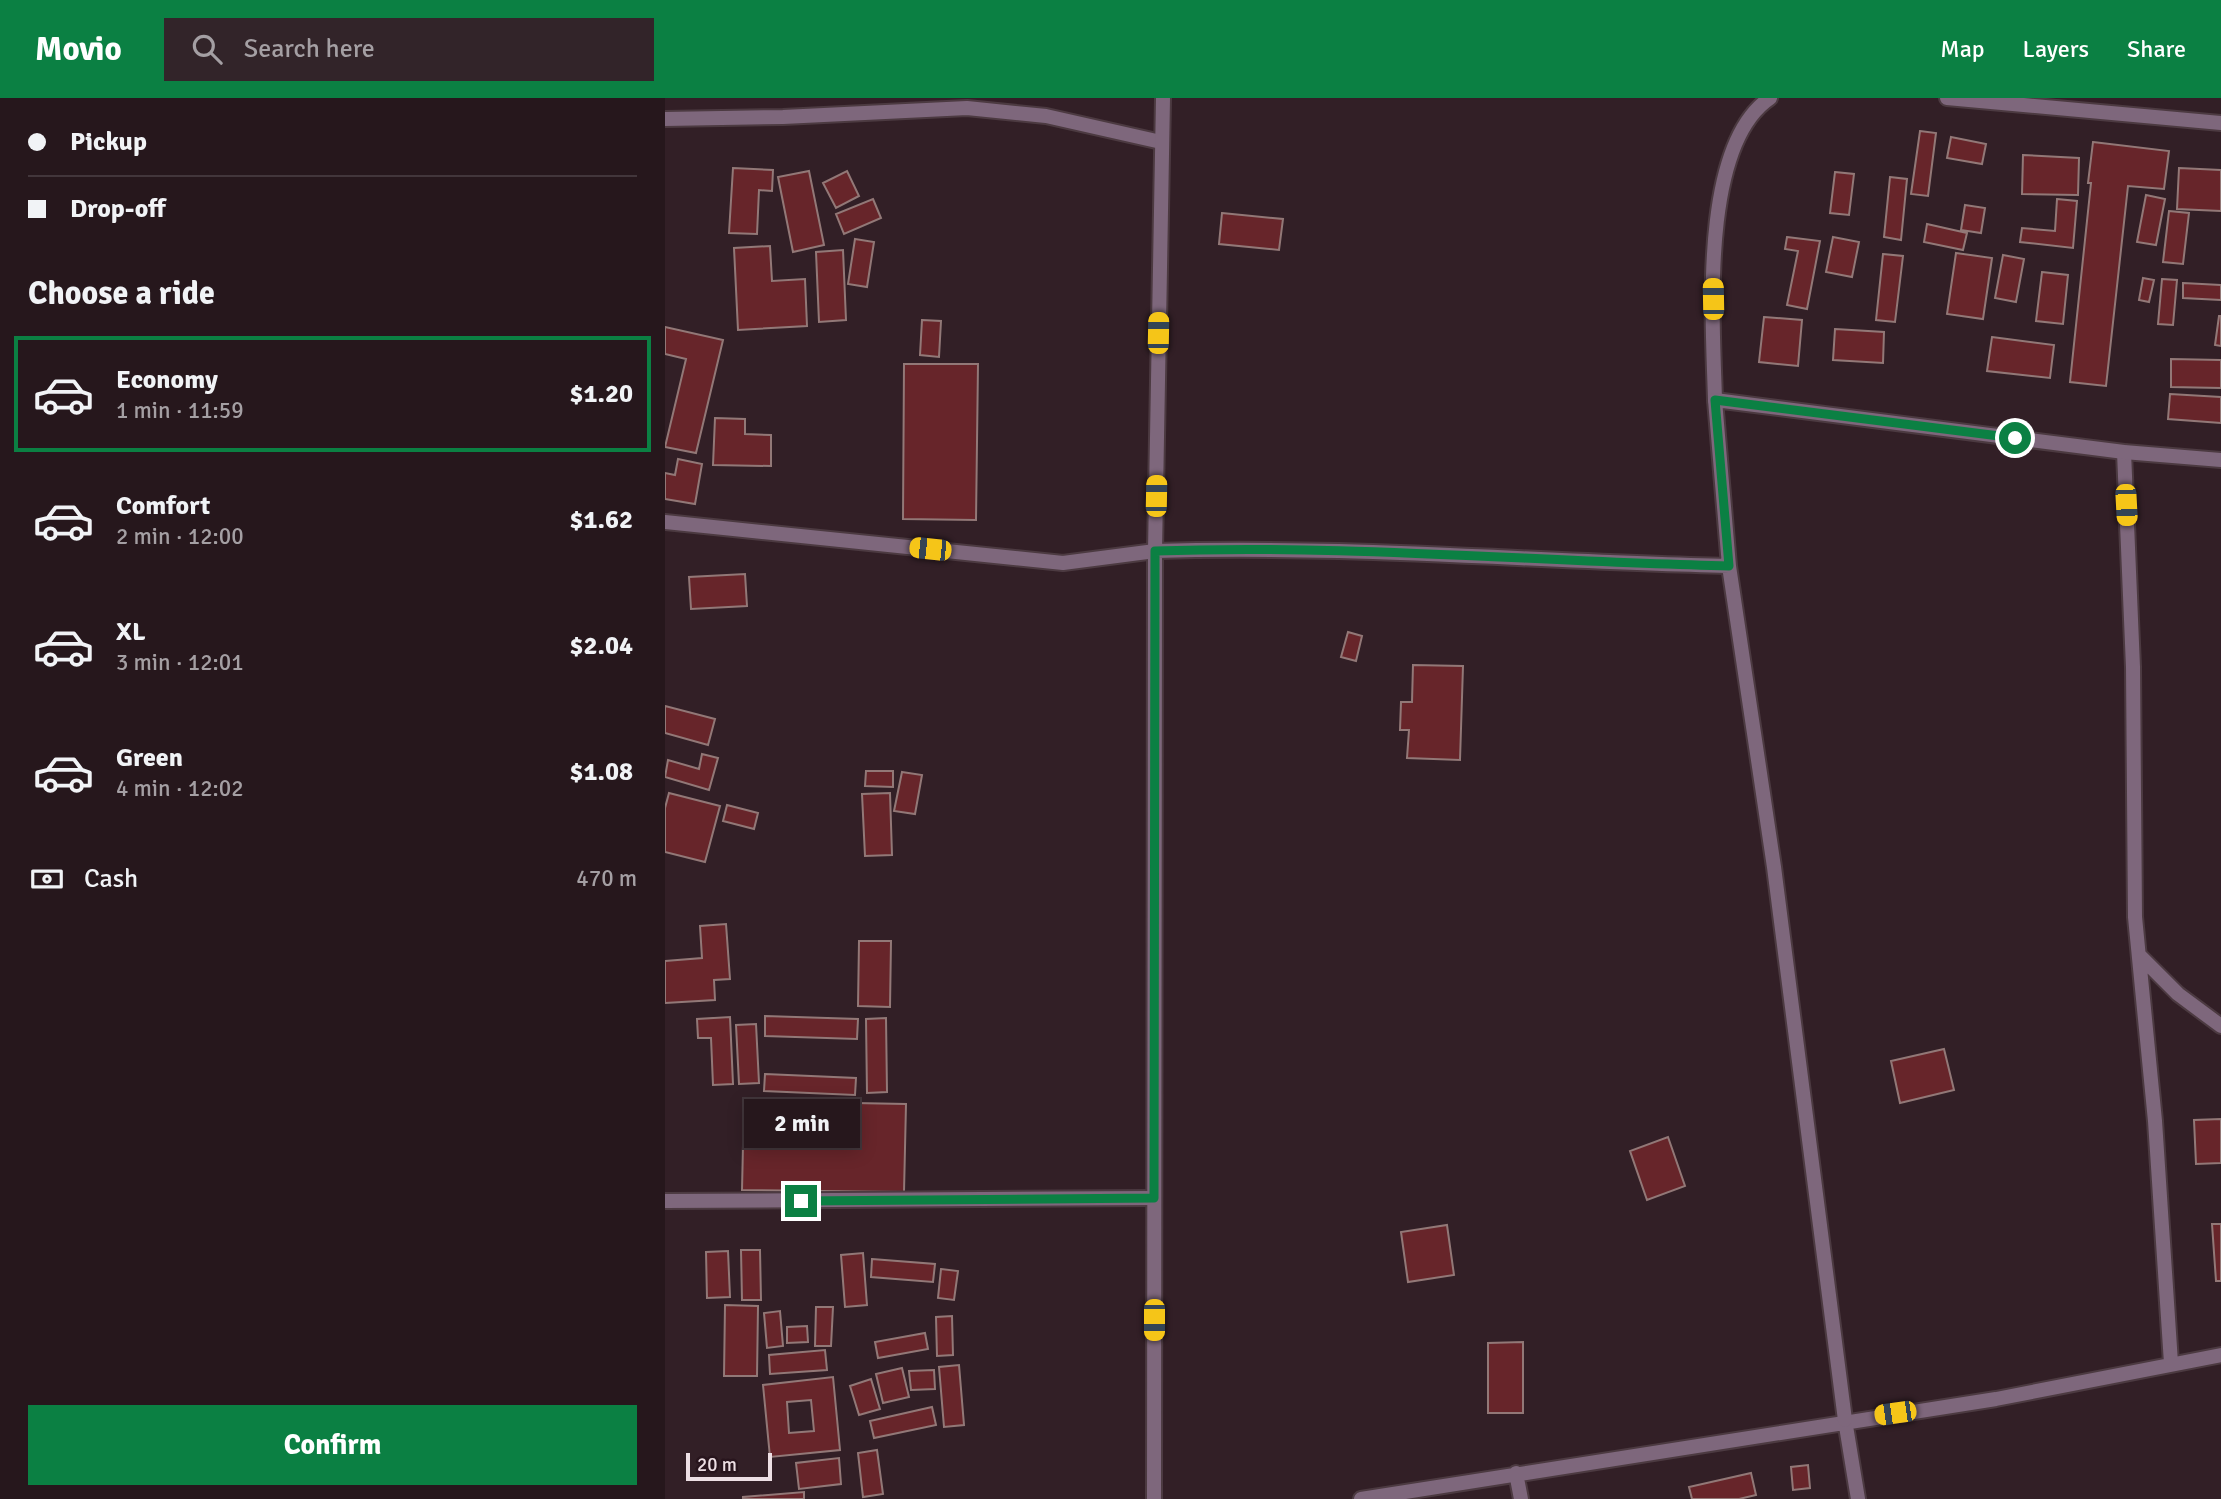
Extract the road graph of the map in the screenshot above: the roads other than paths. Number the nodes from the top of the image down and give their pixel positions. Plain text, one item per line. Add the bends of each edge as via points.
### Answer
1 (1163, 98) edge
2 (1770, 98) edge
3 (1947, 98) edge
4 (665, 118) edge
5 (2221, 123) edge
6 (1161, 142) junction
7 (1715, 400) junction
8 (2124, 452) junction
9 (2221, 460) edge
10 (665, 522) edge
11 (1155, 551) junction
12 (1729, 566) junction
13 (2140, 955) junction
14 (2221, 1026) edge
15 (1154, 1198) junction
16 (665, 1201) edge
17 (2221, 1355) edge
18 (2171, 1363) junction
19 (1845, 1420) junction
20 (1516, 1473) junction
21 (1154, 1499) edge
22 (1361, 1499) edge
23 (1521, 1499) edge
24 (1858, 1499) edge

1 - 6 street
2 - 7 street via 1737,140 1719,208 1712,274
3 - 5 street
4 - 6 street via 967,108 1047,116
6 - 11 street
7 - 8 street
7 - 12 street
8 - 9 street
8 - 13 street via 2133,667 2135,918
10 - 11 street via 1063,563
11 - 12 street via 1258,547
11 - 15 street
12 - 19 street via 1774,867
13 - 14 street via 2178,994
13 - 18 street
15 - 16 street
15 - 21 street
17 - 18 street
18 - 19 street via 1996,1399
19 - 20 street
19 - 24 street
20 - 22 street
20 - 23 street

